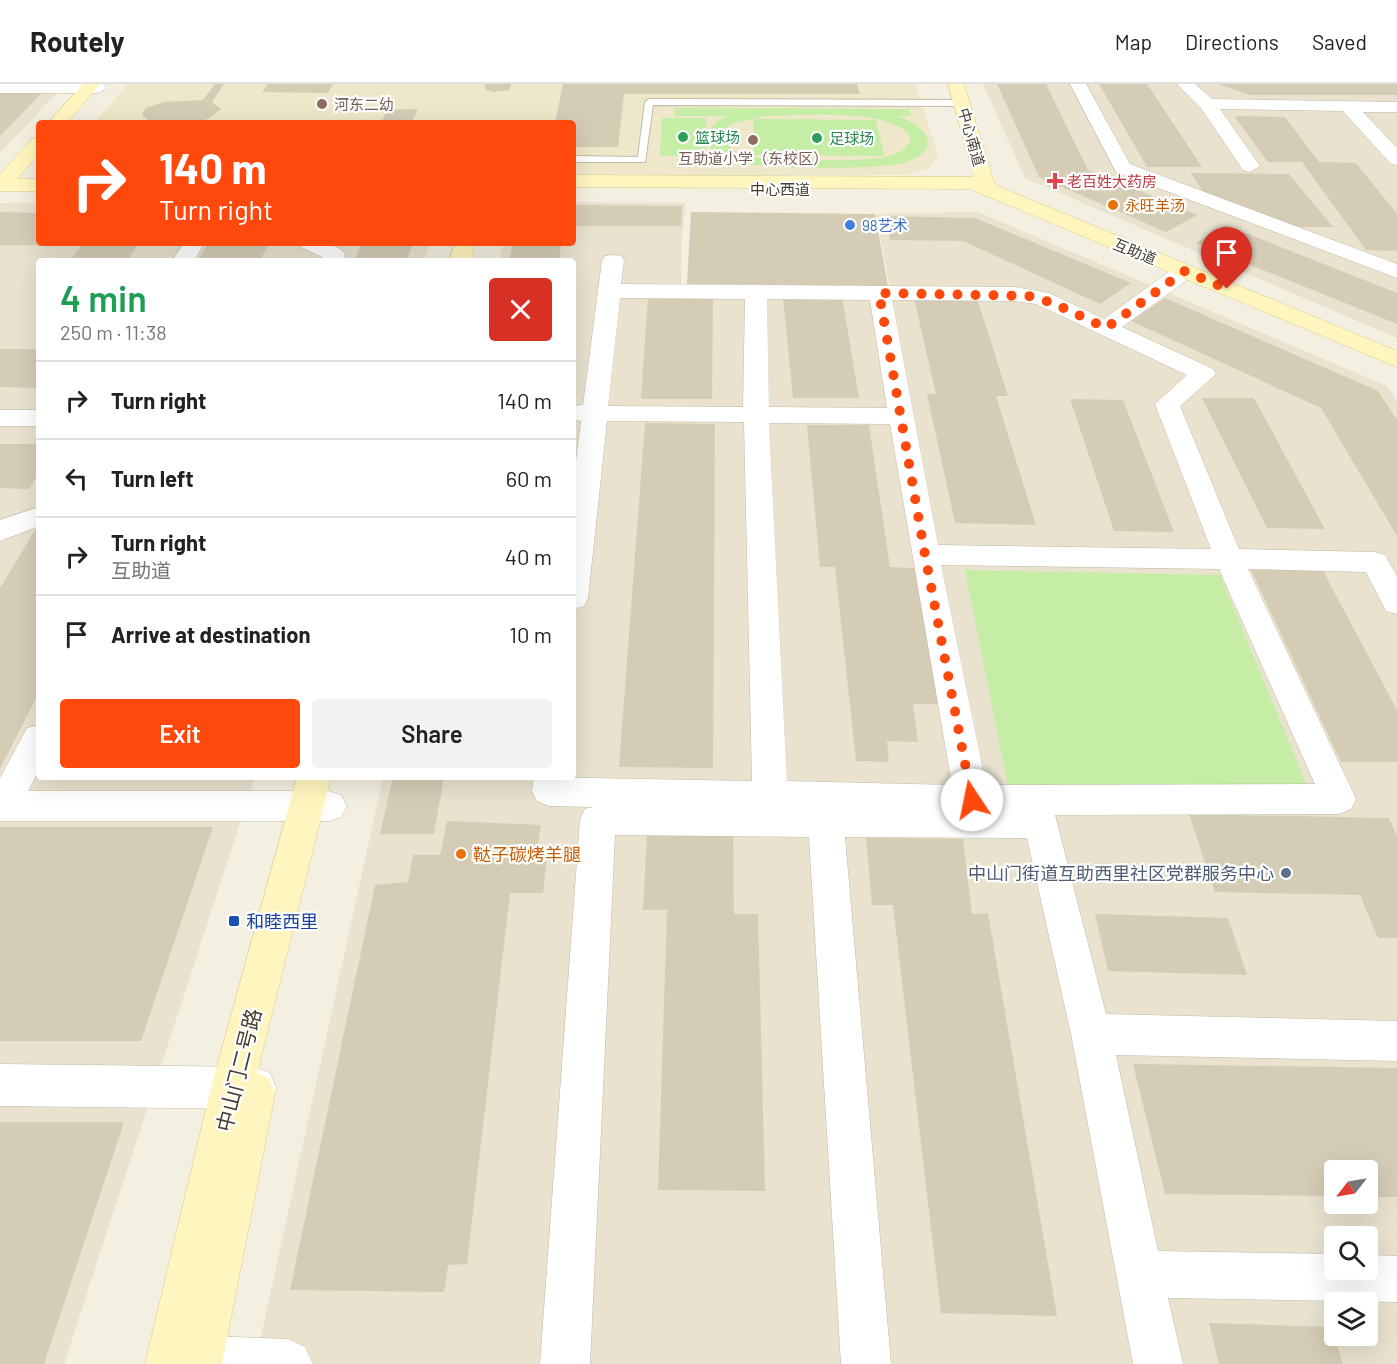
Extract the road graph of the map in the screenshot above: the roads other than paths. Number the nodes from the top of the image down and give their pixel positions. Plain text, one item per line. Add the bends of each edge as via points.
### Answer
1 (944, 84) edge
2 (956, 84) edge
3 (1078, 84) edge
4 (1185, 84) edge
5 (95, 86) edge
6 (0, 88) edge
7 (956, 103) junction
8 (1207, 104) junction
9 (1348, 106) junction
10 (1397, 107) edge
11 (60, 120) edge
12 (68, 120) edge
13 (36, 147) edge
14 (36, 157) edge
15 (576, 159) edge
16 (1397, 159) edge
17 (642, 160) junction
18 (1250, 166) dead end
19 (36, 179) edge
20 (576, 182) edge
21 (6, 183) edge
22 (36, 185) edge
23 (638, 185) junction
24 (980, 187) junction
25 (576, 188) edge
26 (315, 246) edge
27 (332, 258) edge
28 (613, 261) dead end
29 (1185, 271) junction
30 (1397, 271) edge
31 (611, 291) junction
32 (756, 291) junction
33 (879, 293) junction
34 (1106, 328) junction
35 (1397, 360) edge
36 (585, 413) edge
37 (756, 415) junction
38 (900, 416) junction
39 (0, 418) edge
40 (36, 418) edge
41 (36, 517) edge
42 (0, 531) edge
43 (576, 552) edge
44 (925, 555) junction
45 (1229, 559) junction
46 (1386, 562) edge
47 (1397, 603) edge
48 (36, 744) edge
49 (551, 780) edge
50 (322, 791) edge
51 (770, 795) junction
52 (972, 800) junction
53 (2, 806) edge
54 (826, 821) junction
55 (1091, 1034) junction
56 (1397, 1041) edge
57 (0, 1085) edge
58 (244, 1088) junction
59 (1141, 1274) junction
60 (1397, 1279) edge
61 (184, 1362) edge
62 (288, 1364) edge
63 (565, 1364) edge
64 (866, 1364) edge
65 (1158, 1364) edge

1 - 7 street, 中心南道
2 - 7 street, 中心南道
3 - 30 street via 1123,168
4 - 8 street
5 - 6 street
5 - 11 street
5 - 12 street
7 - 17 lane via 649,102
7 - 24 street, 中心南道
8 - 9 street
8 - 18 street
9 - 10 street
9 - 16 street
13 - 21 street
14 - 21 street
15 - 17 lane
17 - 23 lane
19 - 21 street
20 - 23 street, 中心西道
21 - 22 street
23 - 24 street, 中心西道
23 - 25 street, 中心西道
24 - 29 street, 互助道
26 - 27 street via 334,254
28 - 31 street
29 - 34 street
29 - 35 street, 互助道
31 - 32 street
31 - 36 street
32 - 33 street
32 - 37 street
33 - 34 street via 1029,296
33 - 38 street
34 - 45 street via 1204,374 1167,404
36 - 37 street
36 - 43 street
37 - 38 street
37 - 51 street
38 - 44 street
39 - 40 street
41 - 42 street
44 - 45 street
44 - 52 street
45 - 46 street
45 - 52 street via 1339,799
46 - 47 street
48 - 53 street
49 - 51 street via 549,791
50 - 53 street
50 - 58 street, 中山门二号路
51 - 52 street
54 - 55 street via 1041,823
54 - 63 street via 598,820
54 - 64 street
55 - 56 street
55 - 59 street
57 - 58 street
58 - 61 street, 中山门二号路
59 - 60 street
59 - 65 street
61 - 62 street

